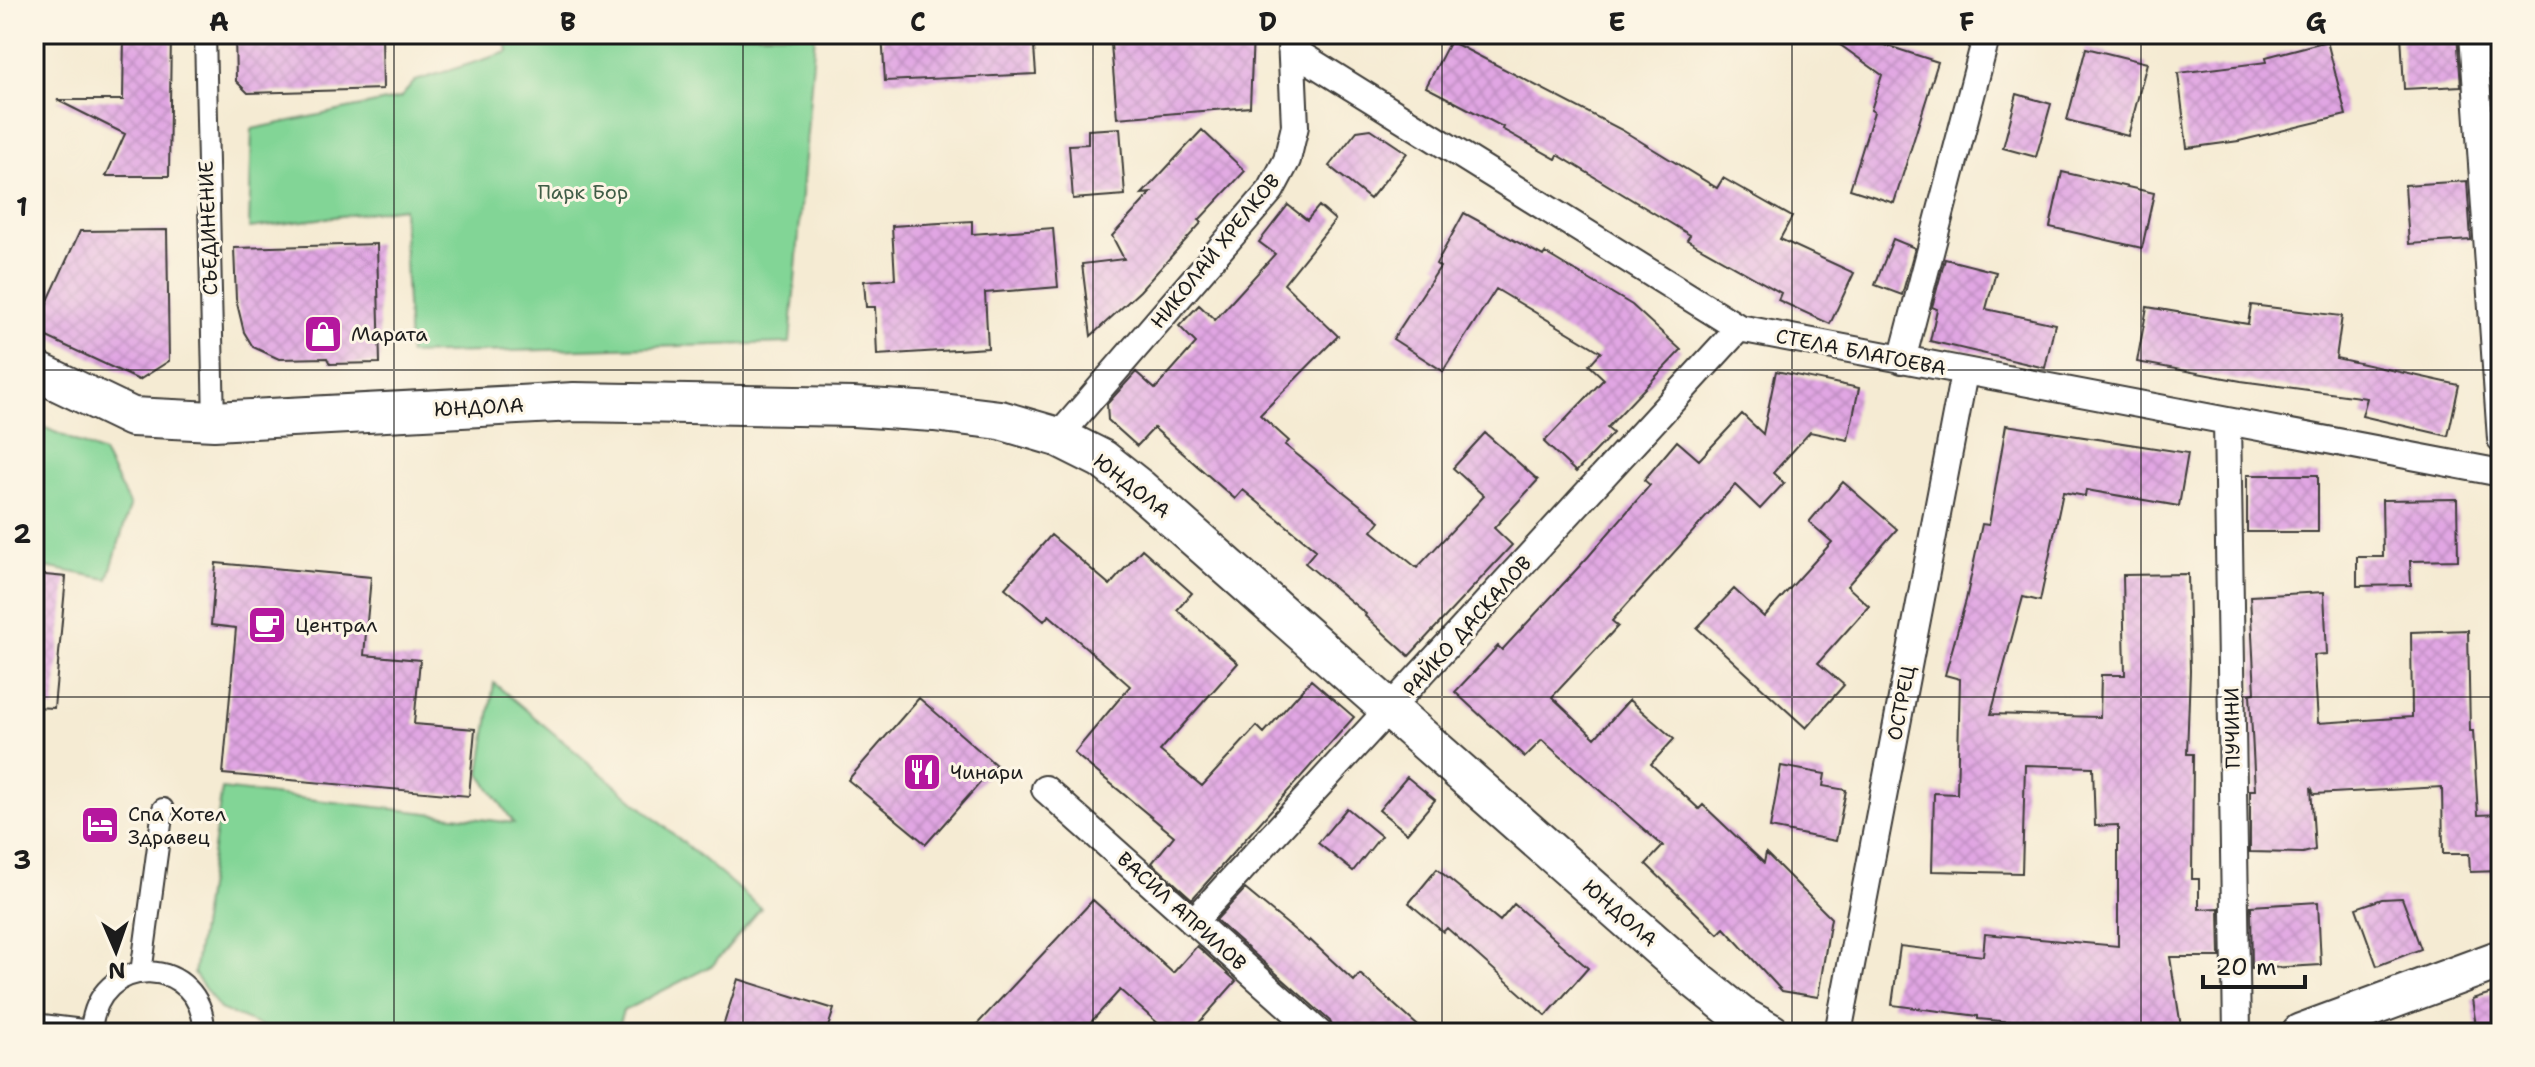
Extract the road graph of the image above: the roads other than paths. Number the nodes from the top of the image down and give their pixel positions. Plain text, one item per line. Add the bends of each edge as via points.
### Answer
1 (205, 34) edge
2 (1987, 34) edge
3 (2473, 34) edge
4 (1291, 41) edge
5 (2492, 142) edge
6 (1739, 328) junction
7 (1902, 360) junction
8 (34, 370) edge
9 (1964, 373) junction
10 (214, 421) junction
11 (2227, 422) junction
12 (1058, 437) junction
13 (2501, 439) edge
14 (2501, 473) edge
15 (1390, 709) junction
16 (1045, 789) dead end
17 (163, 809) dead end
18 (1193, 922) junction
19 (2501, 959) edge
20 (141, 973) junction
21 (34, 1024) edge
22 (91, 1032) edge
23 (204, 1033) edge
24 (1319, 1033) edge
25 (1771, 1033) edge
26 (1838, 1033) edge
27 (2237, 1033) edge
28 (2301, 1033) edge

1 - 10 street, СЪЕДИНЕНИЕ
2 - 7 street
3 - 5 street
4 - 6 street, СТЕЛА БЛАГОЕВА
4 - 12 street, НИКОЛАЙ ХРЕЛКОВ via 1295,126 1287,160 1271,190
5 - 13 street
6 - 7 street, СТЕЛА БЛАГОЕВА
6 - 15 street, РАЙКО ДАСКАЛОВ
7 - 9 street, СТЕЛА БЛАГОЕВА
8 - 10 main road, ЮНДОЛА via 132,417
9 - 11 street, СТЕЛА БЛАГОЕВА
9 - 26 street, ОСТРЕЦ
10 - 12 main road, ЮНДОЛА via 659,402 934,412 1000,420
11 - 14 street, СТЕЛА БЛАГОЕВА
11 - 27 street, ПУЧИНИ
12 - 15 main road, ЮНДОЛА via 1102,459 1140,489
15 - 18 street, РАЙКО ДАСКАЛОВ
15 - 25 main road, ЮНДОЛА via 1695,979
16 - 18 street, ВАСИЛ АПРИЛОВ
17 - 20 street
18 - 24 street, ВАСИЛ АПРИЛОВ
19 - 28 main road
20 - 22 street via 125,977 100,997
20 - 23 street via 159,973 189,990 199,1004
21 - 22 street

